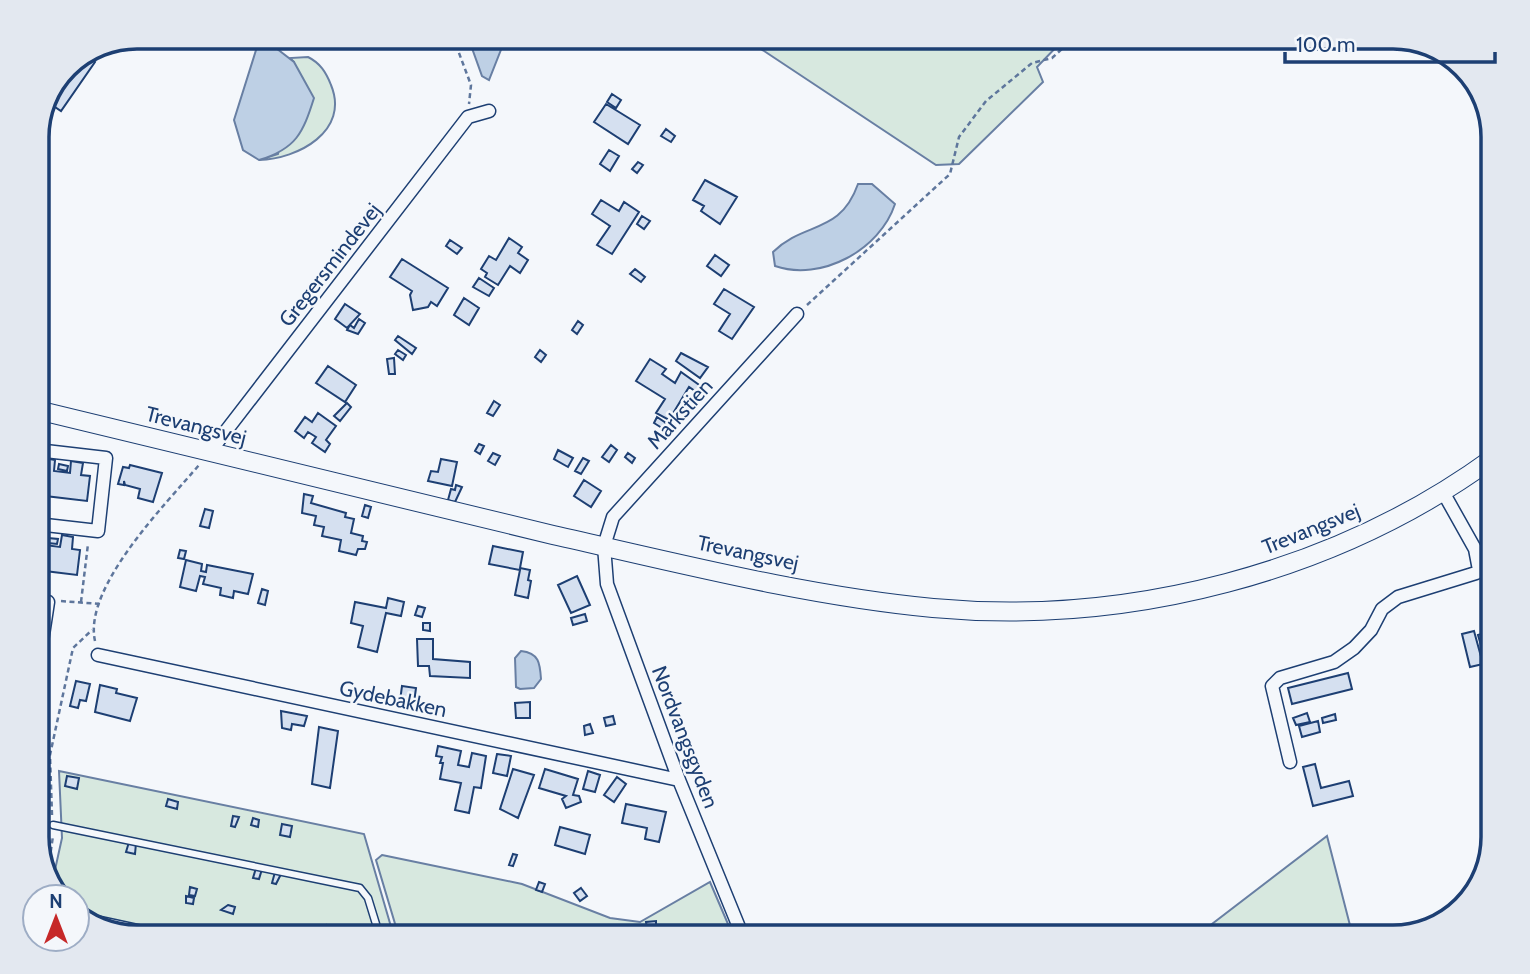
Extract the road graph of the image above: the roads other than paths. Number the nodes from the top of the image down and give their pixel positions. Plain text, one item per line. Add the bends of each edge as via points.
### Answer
1 (489, 111) dead end
2 (797, 314) road end
3 (49, 413) edge
4 (49, 451) edge
5 (209, 453) junction
6 (1481, 466) edge
7 (1443, 492) junction
8 (49, 525) edge
9 (604, 546) junction
10 (98, 655) road end
11 (1290, 762) dead end
12 (680, 780) junction
13 (53, 825) road end
14 (376, 925) edge
15 (738, 925) edge

1 - 5 street, Gregersmindevej via 468,117
2 - 9 street, Markstien via 613,517
3 - 5 street, Trevangsvej
4 - 8 street via 106,458 98,531
5 - 9 street, Trevangsvej
6 - 7 street, Trevangsvej
7 - 9 street, Trevangsvej via 1335,546 1263,573 1124,603 1052,611 936,608 876,601
7 - 11 street via 1475,549 1476,573 1398,597 1382,609 1354,648 1334,662 1280,678 1272,686
9 - 12 street, Nordvangsgyden via 607,584
10 - 12 street, Gydebakken
12 - 15 street, Nordvangsgyden
13 - 14 lane via 360,888

